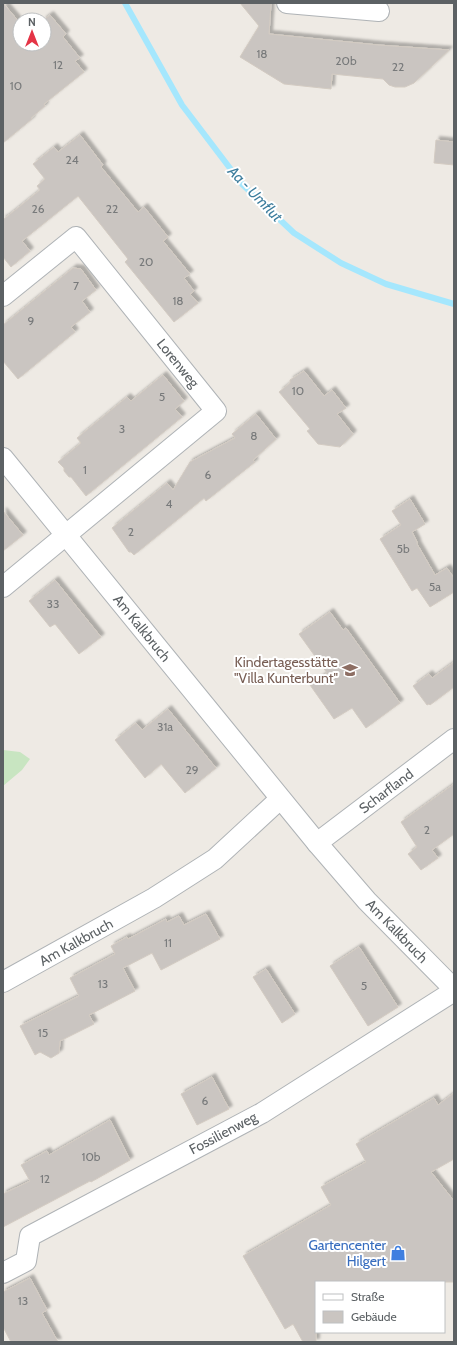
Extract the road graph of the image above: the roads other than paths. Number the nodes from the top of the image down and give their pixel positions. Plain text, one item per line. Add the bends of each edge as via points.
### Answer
1 (287, 3) edge
2 (379, 11) dead end
3 (3, 296) edge
4 (3, 458) edge
5 (66, 536) junction
6 (3, 587) edge
7 (454, 739) edge
8 (280, 799) junction
9 (317, 843) junction
10 (3, 982) edge
11 (454, 990) edge
12 (3, 1273) edge

1 - 2 street
3 - 5 street, Lorenweg via 76,237 216,411
4 - 5 street, Am Kalkbruch
5 - 6 street
5 - 8 street, Am Kalkbruch
7 - 9 street, Scharfland
8 - 9 street, Am Kalkbruch
8 - 10 street, Am Kalkbruch via 215,859 154,898
9 - 11 street, Am Kalkbruch via 367,901
11 - 12 street, Fossilienweg via 262,1113 30,1236 26,1261

